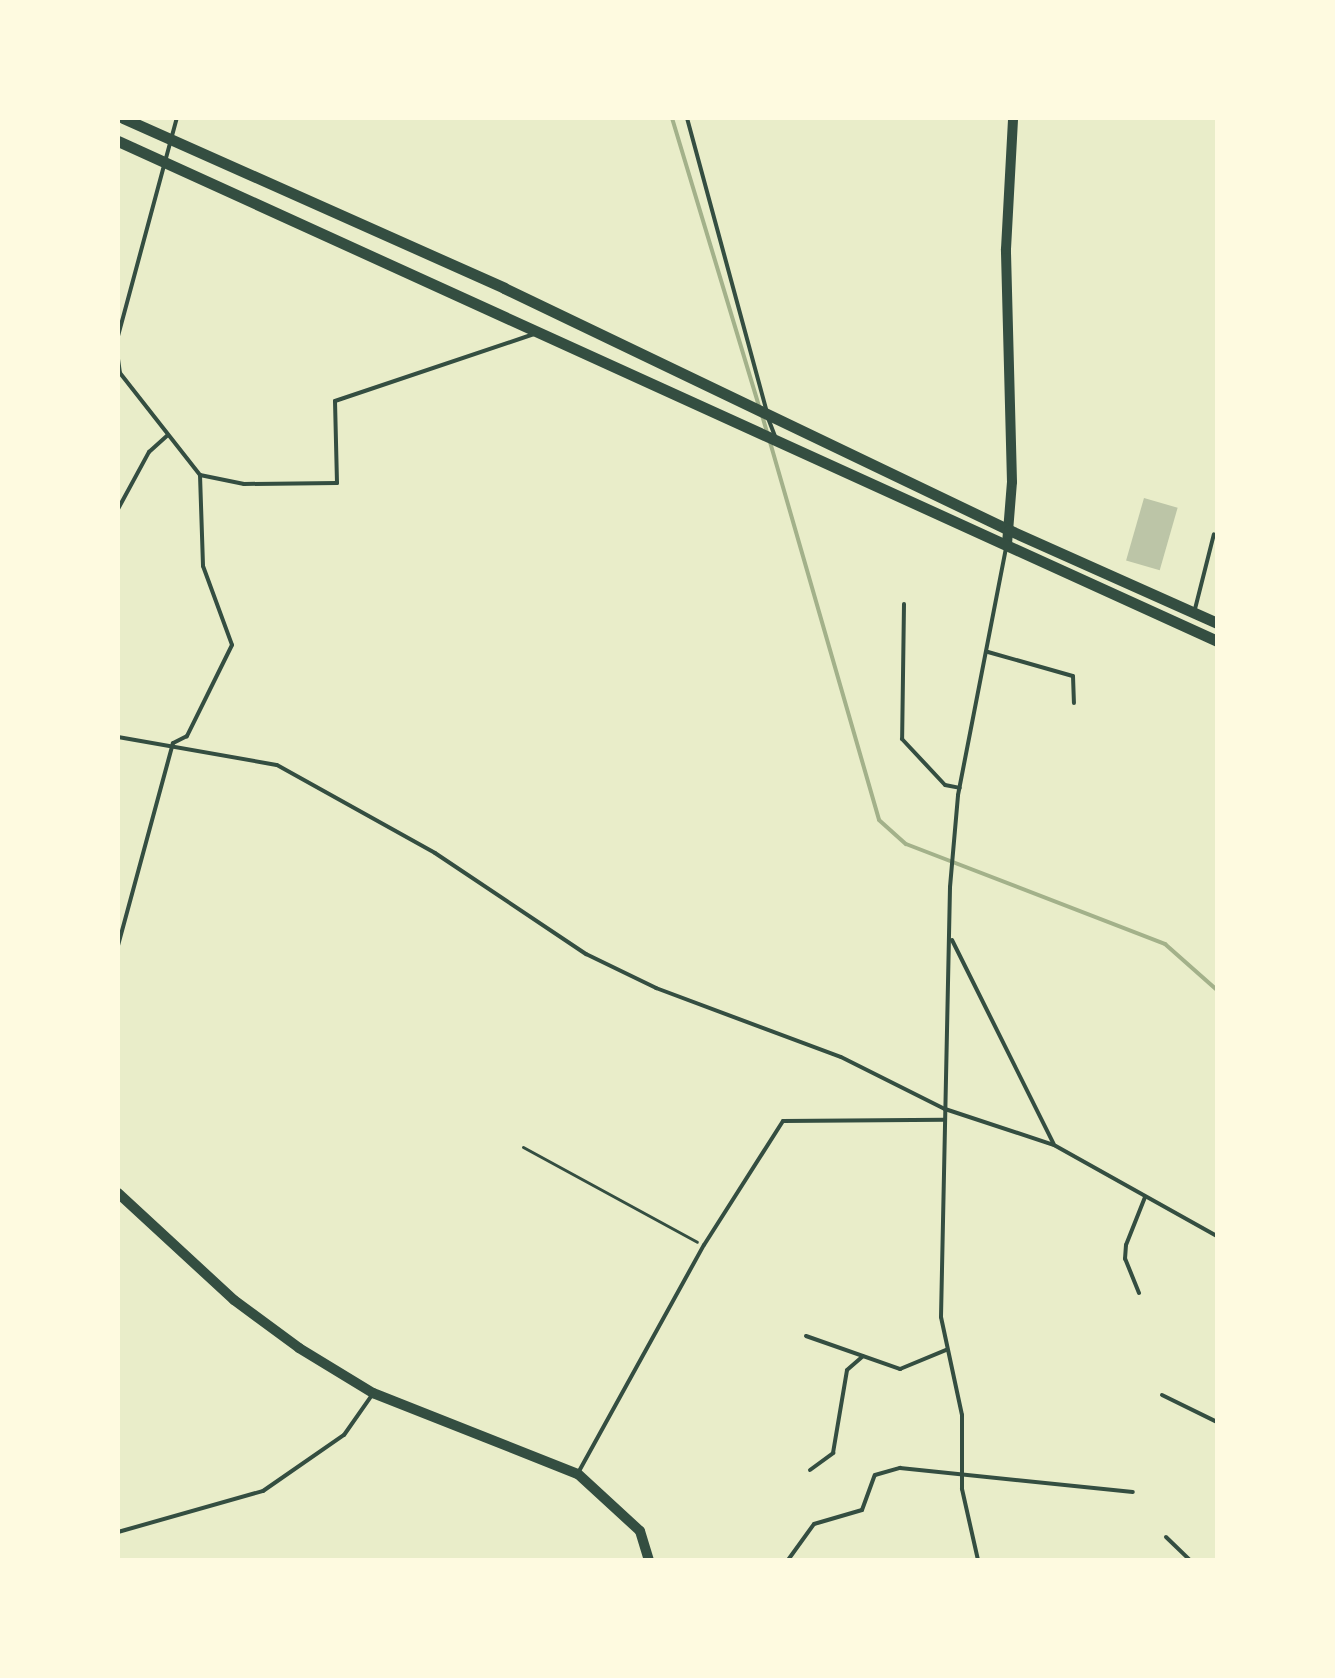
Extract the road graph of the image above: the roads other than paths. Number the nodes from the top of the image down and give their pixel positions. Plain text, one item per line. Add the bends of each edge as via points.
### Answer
1 (123, 118) edge
2 (177, 118) edge
3 (687, 118) edge
4 (1013, 118) edge
5 (171, 138) junction
6 (118, 141) edge
7 (166, 162) junction
8 (541, 332) junction
9 (118, 336) edge
10 (118, 359) edge
11 (119, 374) edge
12 (767, 413) junction
13 (168, 435) junction
14 (776, 439) junction
15 (200, 475) junction
16 (118, 509) edge
17 (1009, 530) junction
18 (1214, 534) dead end
19 (1007, 544) junction
20 (904, 604) dead end
21 (1174, 604) junction
22 (1194, 613) junction
23 (1167, 618) junction
24 (1217, 623) edge
25 (1217, 641) edge
26 (988, 652) junction
27 (1074, 703) dead end
28 (118, 737) edge
29 (173, 743) junction
30 (960, 788) junction
31 (951, 937) junction
32 (118, 946) edge
33 (945, 1109) junction
34 (945, 1120) junction
35 (1054, 1145) junction
36 (118, 1193) edge
37 (1145, 1197) junction
38 (1217, 1236) edge
39 (1139, 1293) dead end
40 (806, 1336) dead end
41 (946, 1350) junction
42 (863, 1356) junction
43 (373, 1393) junction
44 (1162, 1395) dead end
45 (1217, 1422) edge
46 (810, 1470) dead end
47 (578, 1474) junction
48 (963, 1479) junction
49 (1133, 1492) dead end
50 (118, 1532) edge
51 (1166, 1537) dead end
52 (976, 1559) edge
53 (649, 1560) edge
54 (788, 1560) edge
55 (1190, 1560) edge

1 - 5 main road
2 - 5 lane
3 - 12 lane
4 - 17 street via 1006,249 1011,337
5 - 7 lane
5 - 12 main road
6 - 7 main road
7 - 8 main road
7 - 9 lane
8 - 14 main road
8 - 15 lane via 335,401 337,483 244,484
10 - 11 lane
11 - 13 lane
12 - 14 lane
12 - 17 main road
13 - 15 lane
13 - 16 lane via 149,452
14 - 19 main road
15 - 29 lane via 203,566 232,645 187,736
17 - 19 street
17 - 21 main road
18 - 22 lane
19 - 23 main road
19 - 26 lane
20 - 30 lane via 902,739 945,785
21 - 22 main road
21 - 23 main road
22 - 24 main road
23 - 25 main road
26 - 27 lane via 1073,676
26 - 30 lane
28 - 29 lane
29 - 32 lane
29 - 33 lane via 277,765 435,853 586,954 656,988 841,1057
30 - 31 lane
31 - 33 lane
31 - 35 lane
33 - 34 lane
33 - 35 lane
34 - 41 lane via 941,1317
34 - 47 lane via 783,1121 704,1245
35 - 37 lane
36 - 43 street via 234,1300
37 - 38 lane
37 - 39 lane via 1125,1259
40 - 42 lane
41 - 42 lane via 900,1369
41 - 48 lane via 962,1415
42 - 46 lane via 847,1370 833,1453
43 - 47 street
43 - 50 lane via 344,1435 263,1491
44 - 45 lane
47 - 53 street via 640,1531
48 - 49 lane
48 - 52 lane
48 - 54 lane via 900,1468 875,1475 862,1510 814,1524
51 - 55 lane

